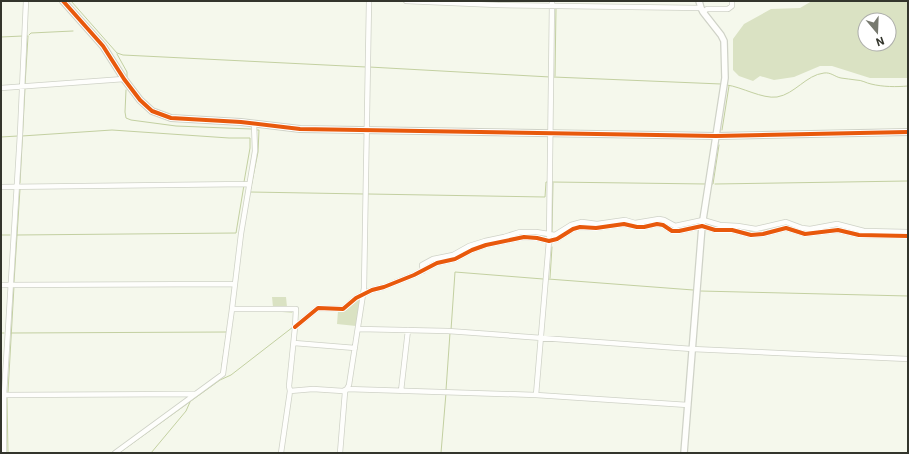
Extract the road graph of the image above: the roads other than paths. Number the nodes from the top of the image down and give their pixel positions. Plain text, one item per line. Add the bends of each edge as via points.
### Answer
1 (26, 1) edge
2 (63, 1) edge
3 (369, 1) edge
4 (406, 1) edge
5 (699, 1) edge
6 (732, 1) edge
7 (554, 5) edge
8 (702, 10) junction
9 (124, 79) junction
10 (22, 87) junction
11 (1, 88) edge
12 (254, 127) junction
13 (366, 130) junction
14 (908, 132) edge
15 (550, 133) junction
16 (716, 136) junction
17 (248, 184) junction
18 (16, 186) junction
19 (1, 187) edge
20 (703, 223) junction
21 (908, 232) edge
22 (549, 235) junction
23 (908, 236) edge
24 (549, 241) junction
25 (423, 271) junction
26 (1, 284) edge
27 (10, 284) junction
28 (235, 284) junction
29 (363, 295) junction
30 (232, 309) junction
31 (295, 325) junction
32 (359, 329) junction
33 (408, 330) junction
34 (541, 338) junction
35 (294, 343) junction
36 (355, 348) junction
37 (692, 349) junction
38 (908, 359) edge
39 (347, 388) junction
40 (290, 391) junction
41 (401, 391) junction
42 (195, 394) junction
43 (3, 395) edge
44 (536, 395) junction
45 (688, 405) junction
46 (4, 453) edge
47 (116, 453) edge
48 (281, 453) edge
49 (340, 453) edge
50 (684, 453) edge

1 - 10 street
2 - 9 street via 103,46
3 - 13 street
4 - 7 street
5 - 8 street
6 - 8 street via 732,6 728,9
7 - 8 street
7 - 15 street
8 - 16 street via 724,40 724,85
9 - 10 street
9 - 12 street via 140,100 152,111 164,116
10 - 11 street
10 - 18 street
12 - 13 street
12 - 17 street via 255,151
13 - 15 street
13 - 29 street
14 - 16 street
15 - 16 street
15 - 22 street
16 - 20 street
17 - 18 street
17 - 28 street
18 - 19 street
18 - 27 street
20 - 21 street via 734,225 756,230 786,222 810,229 837,224 864,231
20 - 22 street via 675,226 659,219 597,224 582,222 571,225 555,235
20 - 23 street via 715,230 732,230 751,235 786,228 805,234 838,230 859,235
20 - 24 street via 680,231 672,231 657,224 644,227 618,224 596,228 580,227
20 - 37 street
22 - 24 street
22 - 25 street via 528,231 485,241 469,246 454,255 433,259 422,265
24 - 25 street via 524,237 486,245 455,259 437,263
24 - 34 street
25 - 29 street
26 - 27 street
27 - 28 street
27 - 43 street
28 - 30 street
29 - 31 street via 343,309 318,308
29 - 32 street
30 - 31 street via 296,309
30 - 42 street via 223,374
31 - 35 street
32 - 33 street
32 - 36 street
33 - 34 street
33 - 41 street
34 - 37 street
34 - 44 street
35 - 36 street
35 - 40 street
36 - 39 street
37 - 38 street
37 - 45 street
39 - 40 street via 343,391
39 - 41 street
39 - 49 street
40 - 48 street
41 - 44 street
42 - 43 street
42 - 47 street
43 - 46 street
44 - 45 street
45 - 50 street

